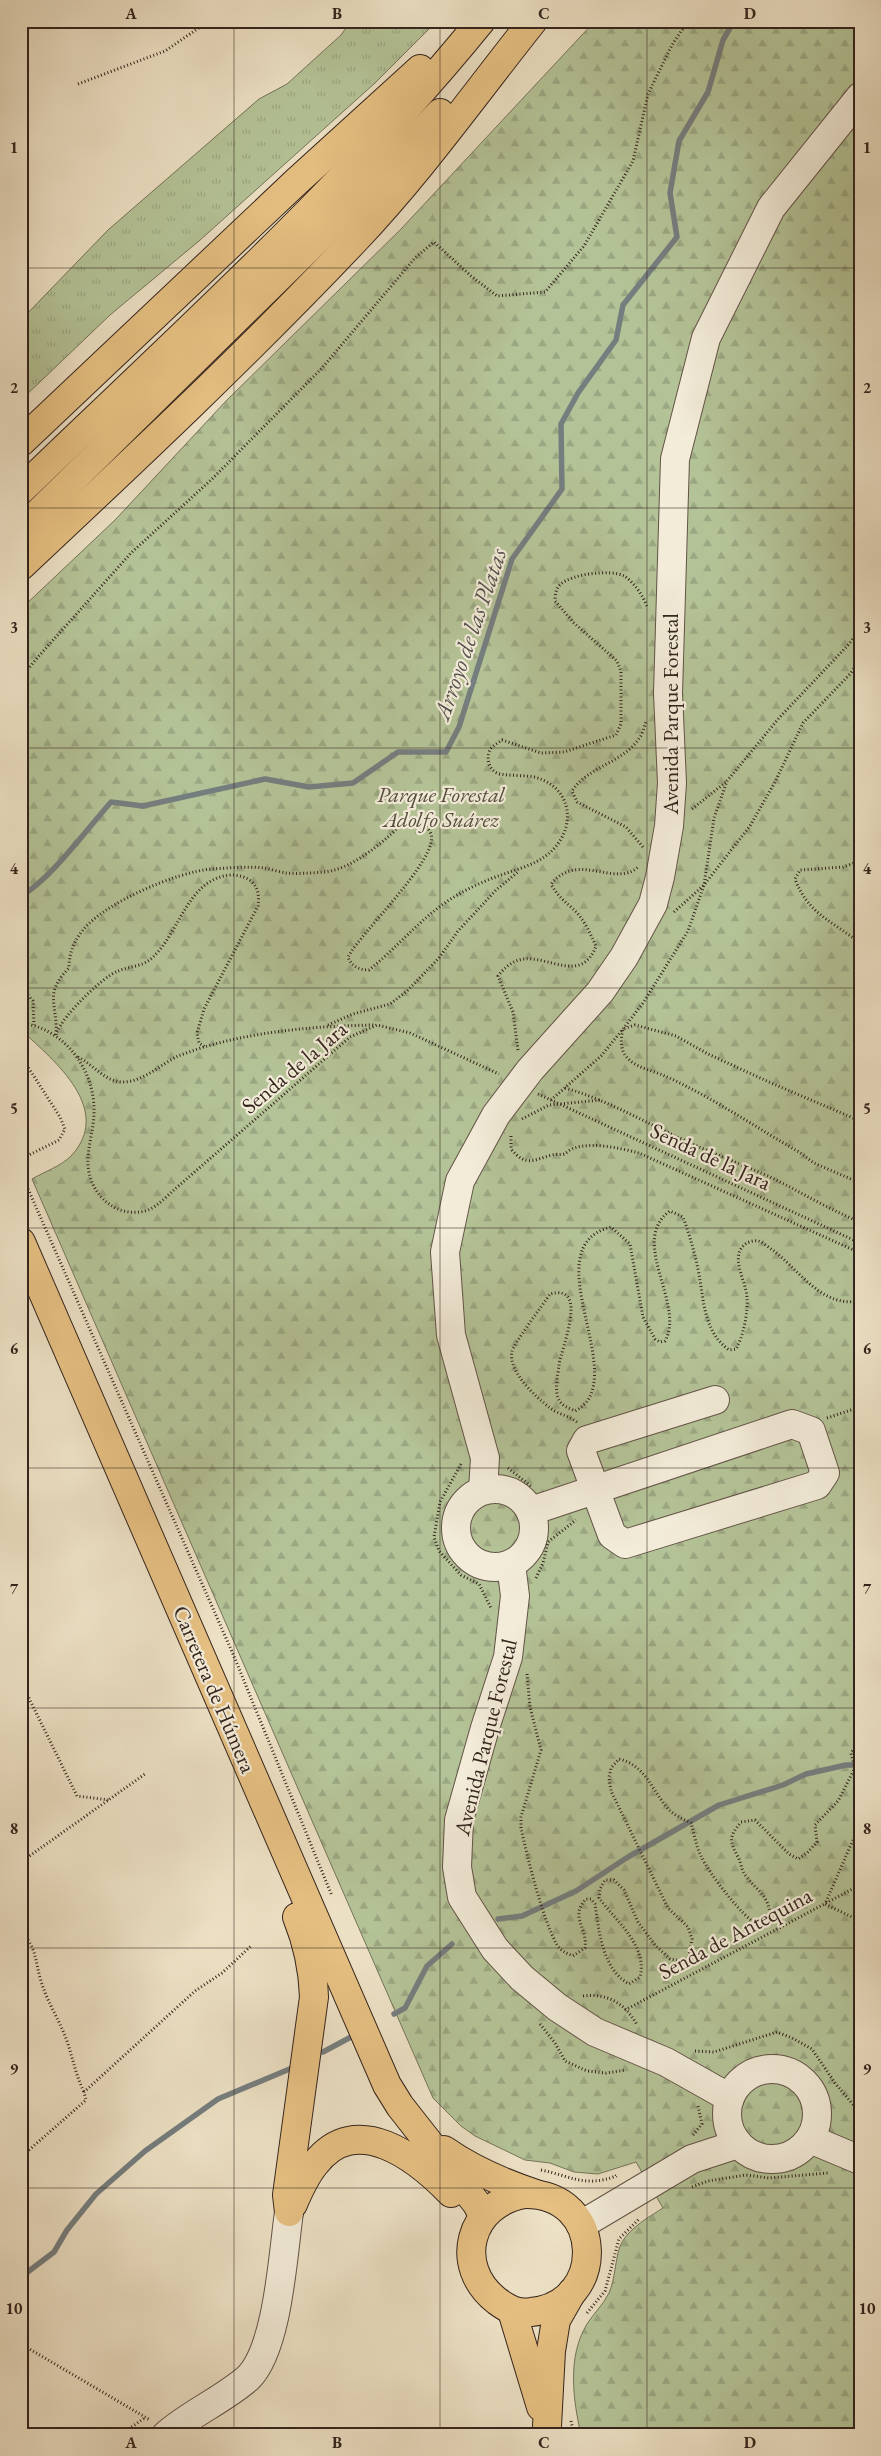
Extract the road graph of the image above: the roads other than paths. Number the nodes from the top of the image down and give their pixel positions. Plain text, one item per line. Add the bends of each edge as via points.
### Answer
1 (462, 21) edge
2 (481, 21) edge
3 (517, 21) edge
4 (533, 21) edge
5 (860, 97) edge
6 (168, 426) junction
7 (21, 442) edge
8 (21, 490) edge
9 (21, 530) edge
10 (21, 566) edge
11 (21, 583) edge
12 (21, 1242) edge
13 (715, 1400) dead end
14 (483, 1490) junction
15 (596, 1491) junction
16 (533, 1501) junction
17 (511, 1564) junction
18 (277, 1832) junction
19 (730, 2098) junction
20 (418, 2130) junction
21 (810, 2139) junction
22 (738, 2144) junction
23 (860, 2160) edge
24 (538, 2182) junction
25 (289, 2212) junction
26 (481, 2221) junction
27 (581, 2226) junction
28 (573, 2290) junction
29 (512, 2311) junction
30 (556, 2426) edge
31 (168, 2433) edge

1 - 7 main road via 430,59
2 - 8 main road via 446,64 318,202
3 - 9 main road via 428,128
4 - 6 main road via 440,141 355,240
5 - 14 street, Avenida Parque Forestal via 771,208 706,338 675,459 668,693 672,783 669,826 653,904 600,992 524,1077 496,1115 460,1181 446,1252 450,1335 485,1458
6 - 10 main road
6 - 11 main road via 92,512
12 - 18 main road, Carretera de Húmera
13 - 15 street via 587,1440 581,1451
14 - 16 street via 498,1488
14 - 17 street via 466,1501 456,1520 457,1540 466,1556 482,1566 496,1568
15 - 15 street via 612,1535 626,1544 817,1485 825,1473 811,1431 792,1424
15 - 16 street via 569,1499
16 - 17 street via 535,1526 532,1542 524,1555
17 - 19 street, Avenida Parque Forestal via 515,1596 508,1657 459,1820 457,1867 462,1897 494,1949 522,1978 557,2006 595,2032 666,2062
18 - 20 main road, Carretera de Húmera via 387,2085
18 - 25 main road via 279,1872 307,1940 314,1997 287,2195
19 - 21 street via 737,2086 759,2071 773,2069 799,2077 815,2099 816,2119
19 - 22 street via 728,2122
20 - 24 main road, Carretera de Húmera via 463,2164 492,2178
20 - 26 main road, Carretera de Húmera via 477,2204
21 - 22 street via 789,2156 775,2159 761,2158
21 - 23 street
22 - 27 street via 692,2159
24 - 26 main road via 503,2200
24 - 27 main road via 552,2199 567,2208
25 - 26 main road via 316,2162 339,2144 357,2140 394,2146 408,2155
25 - 31 street via 272,2323 258,2365 247,2378
26 - 29 main road via 474,2232 471,2253 475,2275 488,2294
27 - 28 main road via 586,2236 587,2260 580,2282
28 - 29 main road via 554,2306 532,2312
28 - 30 main road via 556,2320 551,2351
29 - 30 main road

